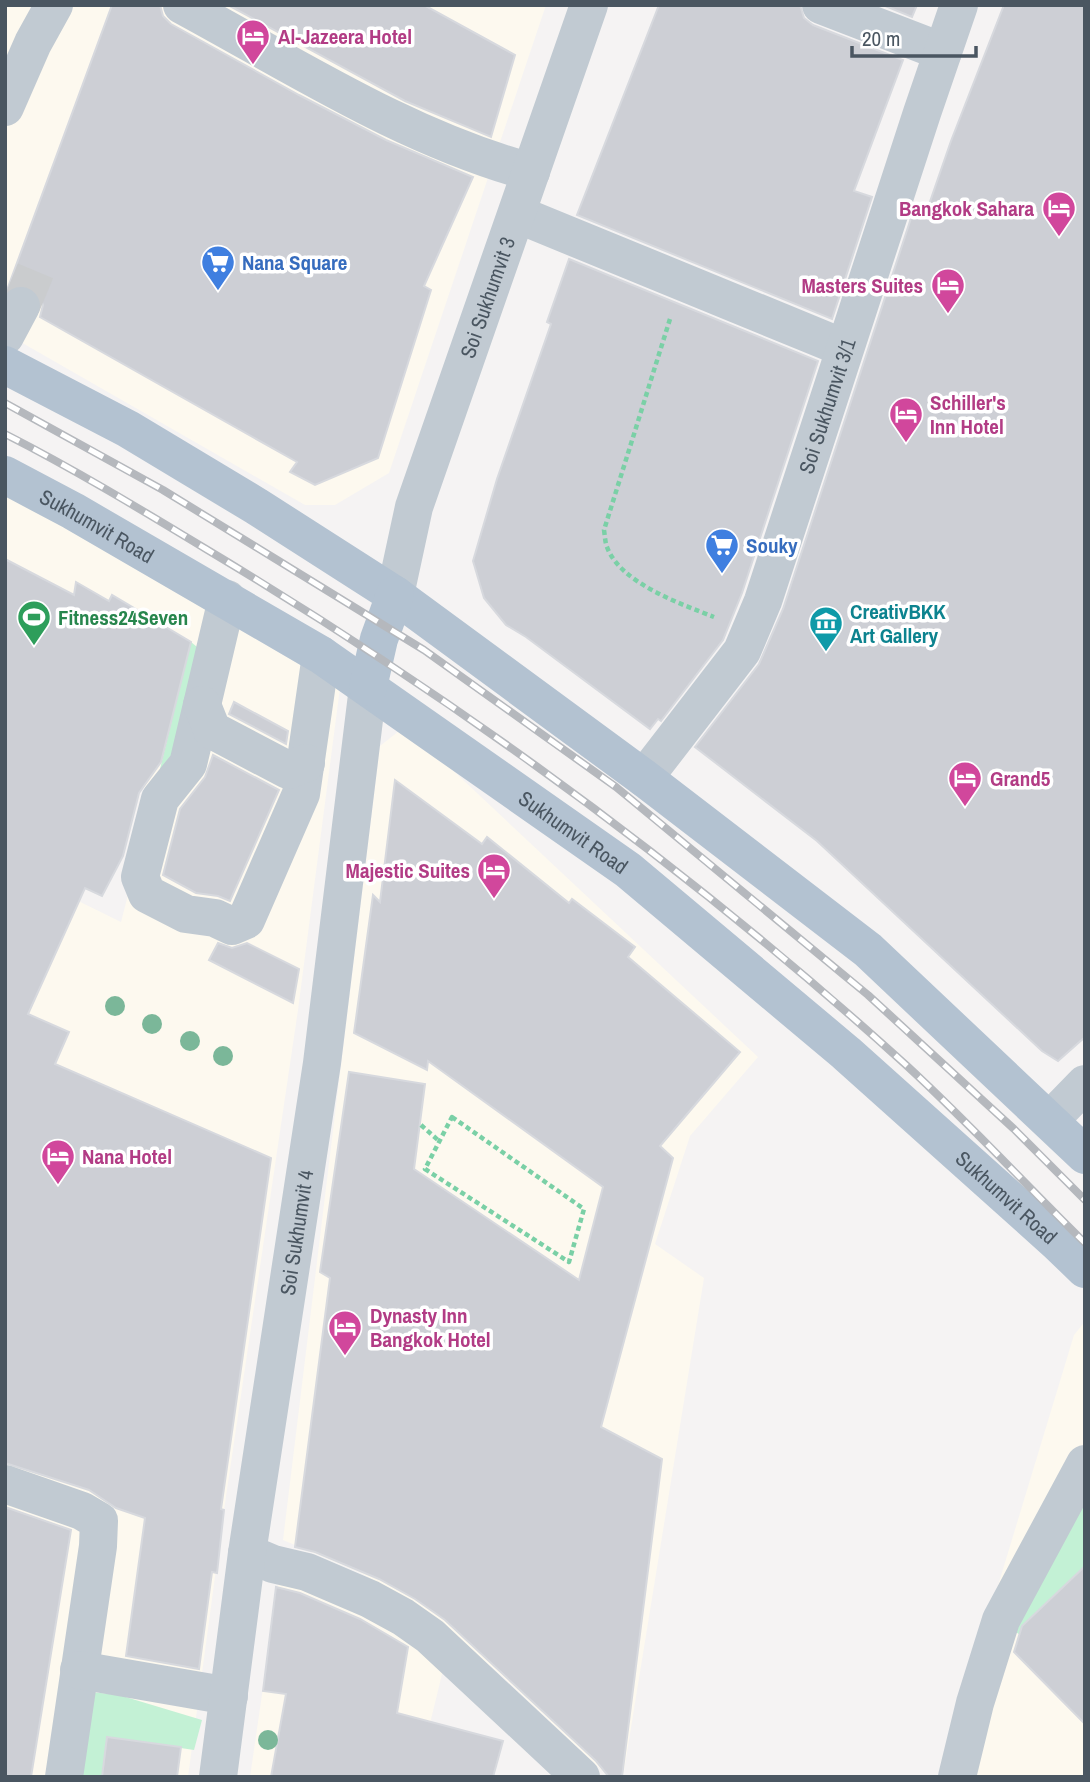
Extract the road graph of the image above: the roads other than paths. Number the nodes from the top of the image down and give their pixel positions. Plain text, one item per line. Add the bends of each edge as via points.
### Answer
1 (54, 5) edge
2 (182, 5) edge
3 (589, 5) edge
4 (821, 5) edge
5 (959, 5) edge
6 (943, 52) junction
7 (5, 107) edge
8 (531, 172) junction
9 (517, 214) junction
10 (844, 348) junction
11 (5, 365) edge
12 (5, 475) edge
13 (395, 595) junction
14 (227, 599) junction
15 (321, 655) junction
16 (368, 687) junction
17 (205, 691) junction
18 (307, 754) junction
19 (644, 778) junction
20 (1085, 1084) edge
21 (1050, 1120) junction
22 (1085, 1155) edge
23 (1085, 1269) edge
24 (1085, 1464) edge
25 (5, 1484) edge
26 (247, 1553) junction
27 (79, 1670) junction
28 (229, 1696) junction
29 (64, 1777) edge
30 (218, 1777) edge
31 (581, 1777) edge
32 (957, 1777) edge

1 - 7 street
2 - 8 street via 391,119
3 - 8 street, Soi Sukhumvit 3
4 - 6 street
5 - 6 street, Soi Sukhumvit 3/1
6 - 10 street, Soi Sukhumvit 3/1
8 - 9 street, Soi Sukhumvit 3
9 - 10 street
9 - 13 street, Soi Sukhumvit 3 via 414,507
10 - 19 street, Soi Sukhumvit 3/1 via 763,601 742,651
11 - 13 main road via 128,429
12 - 14 main road, Sukhumvit Road
13 - 16 main road
13 - 19 main road
14 - 15 main road, Sukhumvit Road
14 - 17 street
15 - 16 main road, Sukhumvit Road
15 - 18 street
16 - 23 main road, Sukhumvit Road via 628,870 846,1053
16 - 26 street, Soi Sukhumvit 4 via 322,1063
17 - 18 street
17 - 18 street via 188,764 160,799 140,877 147,894 186,914 232,926 246,920 301,794
19 - 21 main road via 868,950
20 - 21 street
21 - 22 main road
24 - 32 street via 1001,1620
25 - 27 street via 99,1521
26 - 28 street, Soi Sukhumvit 4
26 - 31 street via 370,1599 430,1636
27 - 28 street
27 - 29 street
28 - 30 street, Soi Sukhumvit 4

